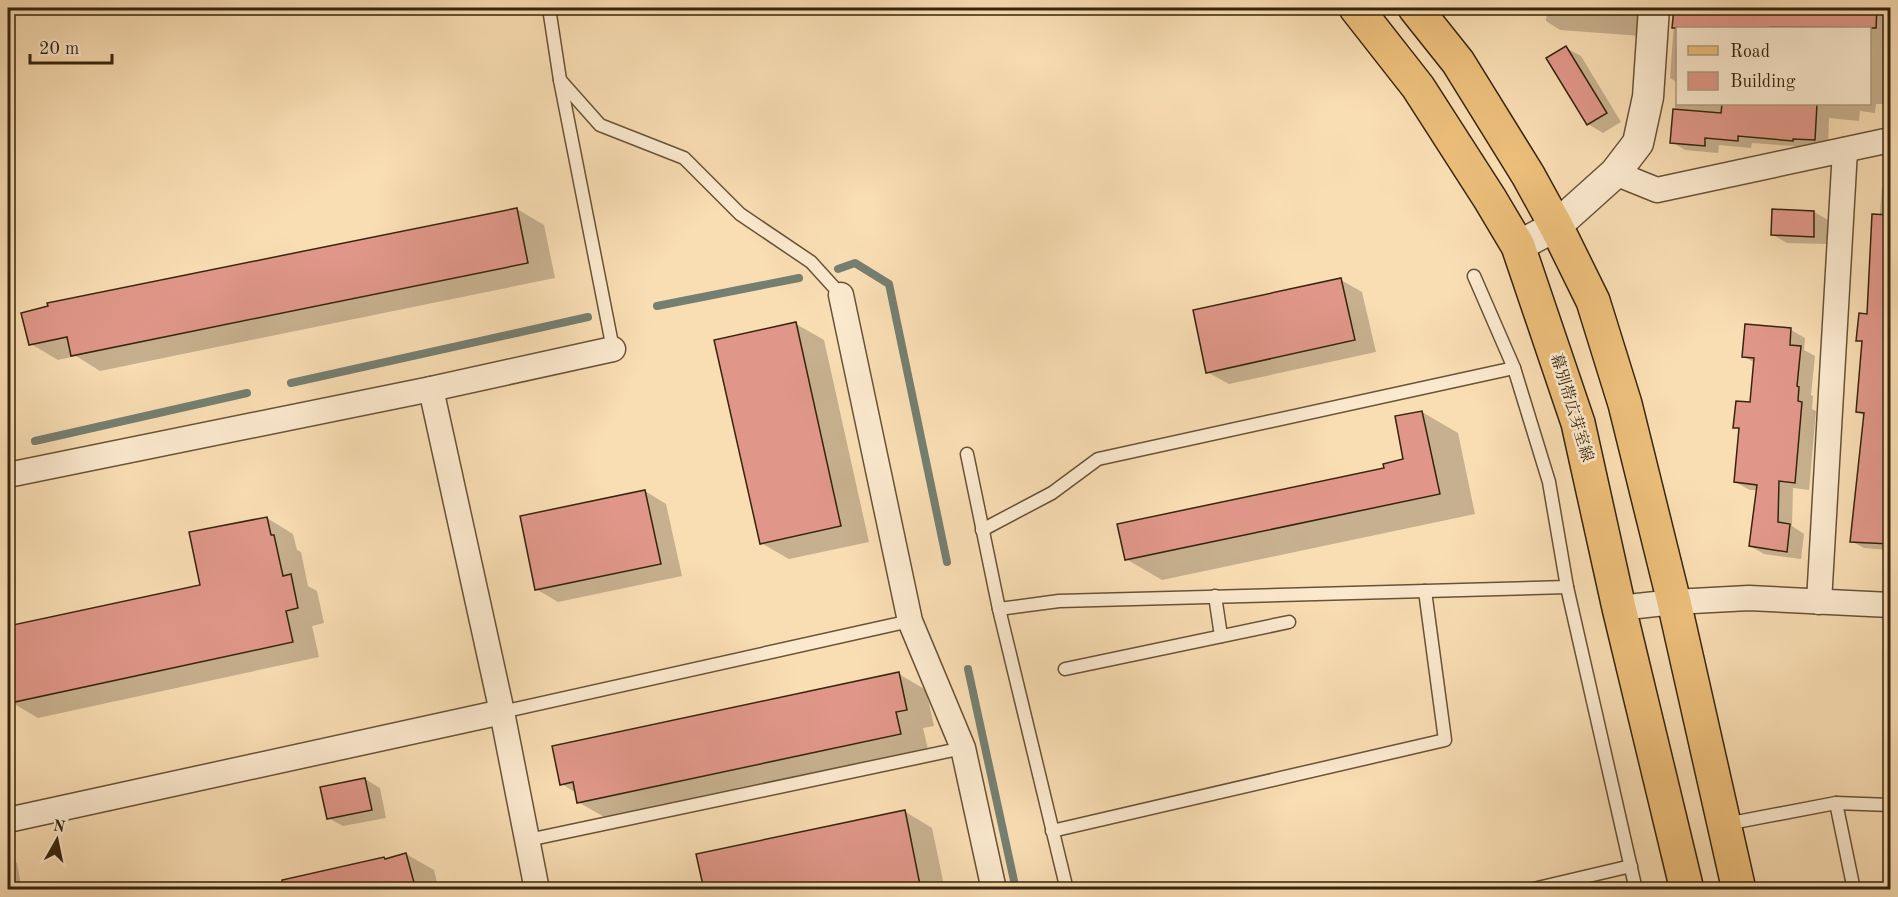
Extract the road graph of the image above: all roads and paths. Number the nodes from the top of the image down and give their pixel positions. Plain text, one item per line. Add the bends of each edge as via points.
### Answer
1 (549, 8) edge
2 (1356, 8) edge
3 (1415, 8) edge
4 (1654, 8) edge
5 (560, 80) junction
6 (1890, 129) edge
7 (1890, 140) edge
8 (1845, 150) junction
9 (1615, 173) junction
10 (1556, 226) junction
11 (1518, 246) junction
12 (1473, 276) dead end
13 (841, 295) joint
14 (613, 349) joint
15 (1514, 368) junction
16 (431, 389) junction
17 (967, 454) dead end
18 (8, 475) edge
19 (982, 530) junction
20 (1567, 586) junction
21 (1425, 591) junction
22 (1215, 596) junction
23 (1674, 602) junction
24 (1819, 602) junction
25 (1890, 605) edge
26 (1619, 608) junction
27 (999, 609) junction
28 (910, 621) junction
29 (1288, 622) dead end
30 (1221, 636) junction
31 (1065, 669) dead end
32 (502, 712) junction
33 (963, 748) junction
34 (1836, 803) junction
35 (1890, 805) edge
36 (8, 820) edge
37 (1724, 824) junction
38 (1052, 831) junction
39 (528, 840) junction
40 (1631, 866) junction
41 (537, 890) edge
42 (994, 890) edge
43 (1066, 890) edge
44 (1529, 890) edge
45 (1636, 890) edge
46 (1687, 890) edge
47 (1739, 890) edge
48 (1854, 890) edge

1 - 5 lane
2 - 11 main road, 幕別帯広芽室線 via 1418,87
3 - 10 main road via 1458,62
4 - 9 street via 1647,97 1638,143
5 - 13 lane via 600,125 684,158 740,214 811,262
5 - 14 lane
6 - 7 street
7 - 8 street
8 - 9 street via 1657,190
8 - 24 street
9 - 10 street
10 - 11 street
10 - 23 main road via 1593,301 1619,384
11 - 26 main road, 幕別帯広芽室線 via 1578,423
12 - 15 lane
13 - 28 street
14 - 16 street
15 - 19 lane via 1098,459 1052,493
15 - 20 lane via 1549,482
16 - 18 street
16 - 32 street
17 - 19 lane
19 - 27 lane
20 - 21 lane
20 - 40 lane
21 - 22 lane
21 - 38 lane via 1445,740
22 - 27 lane via 1059,601
22 - 30 lane
23 - 24 street via 1749,598
23 - 26 street
23 - 37 main road
24 - 25 street
26 - 46 main road, 幕別帯広芽室線
27 - 38 lane
28 - 32 lane
28 - 33 street
29 - 30 lane
30 - 31 lane
32 - 36 street
32 - 39 street
33 - 39 lane
33 - 42 street
34 - 35 lane
34 - 37 lane
34 - 48 lane
37 - 47 main road
38 - 43 lane
39 - 41 street
40 - 44 lane
40 - 45 lane

